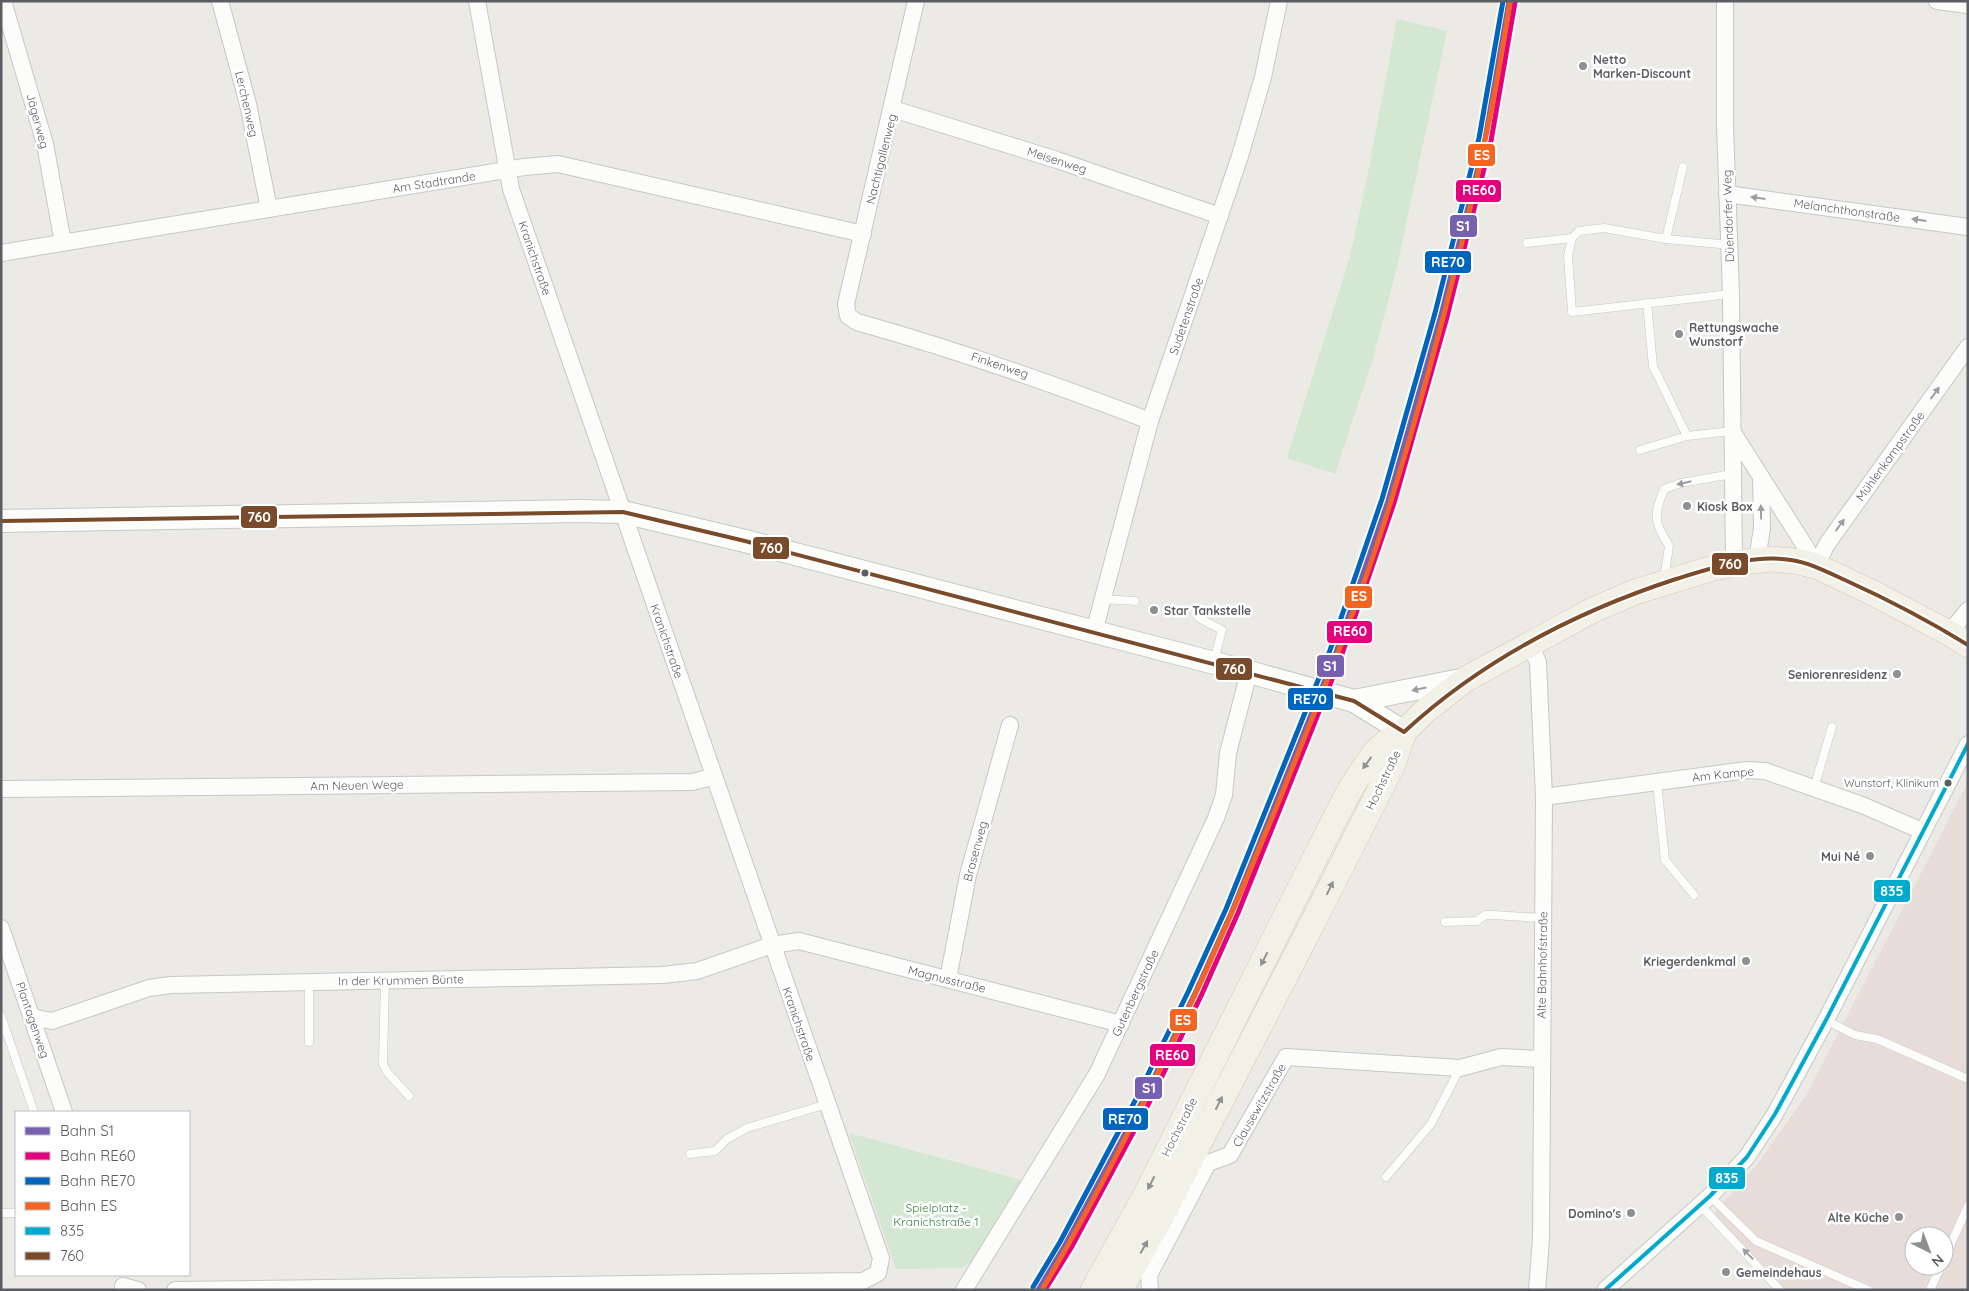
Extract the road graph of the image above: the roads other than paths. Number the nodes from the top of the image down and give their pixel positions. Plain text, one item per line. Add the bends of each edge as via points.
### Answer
1 (4, 1) edge
2 (220, 1) edge
3 (477, 1) edge
4 (916, 1) edge
5 (1279, 1) edge
6 (1725, 1) edge
7 (1938, 1) edge
8 (1968, 5) edge
9 (892, 109) junction
10 (1683, 167) dead end
11 (508, 170) junction
12 (1727, 194) junction
13 (269, 209) junction
14 (1220, 216) junction
15 (1968, 227) edge
16 (863, 234) junction
17 (1572, 238) junction
18 (1666, 239) junction
19 (63, 243) junction
20 (1527, 243) dead end
21 (1730, 245) junction
22 (1, 253) edge
23 (1731, 294) junction
24 (1647, 303) junction
25 (848, 316) joint
26 (1968, 347) edge
27 (1150, 421) junction
28 (1732, 431) junction
29 (1687, 436) junction
30 (1640, 450) dead end
31 (1732, 474) junction
32 (1761, 476) junction
33 (623, 512) junction
34 (1, 521) edge
35 (1745, 562) junction
36 (1805, 564) junction
37 (1663, 583) junction
38 (1102, 600) junction
39 (1135, 601) dead end
40 (1968, 610) edge
41 (1199, 618) dead end
42 (1094, 632) junction
43 (1959, 639) edge
44 (1529, 643) junction
45 (1213, 663) junction
46 (1248, 672) junction
47 (1466, 679) junction
48 (1354, 702) junction
49 (1010, 726) dead end
50 (1832, 727) dead end
51 (1404, 732) junction
52 (1968, 744) edge
53 (713, 777) junction
54 (1657, 782) junction
55 (1814, 788) junction
56 (1, 789) edge
57 (1544, 796) junction
58 (1922, 831) junction
59 (1694, 895) dead end
60 (1543, 918) junction
61 (1445, 922) dead end
62 (1, 928) edge
63 (772, 945) junction
64 (948, 979) junction
65 (385, 980) junction
66 (309, 982) junction
67 (1, 1016) edge
68 (32, 1017) junction
69 (1826, 1020) junction
70 (1121, 1024) junction
71 (309, 1042) dead end
72 (1541, 1059) junction
73 (1460, 1068) junction
74 (1968, 1079) edge
75 (409, 1096) dead end
76 (827, 1104) junction
77 (34, 1111) edge
78 (64, 1111) edge
79 (690, 1154) dead end
80 (1386, 1176) dead end
81 (1705, 1200) junction
82 (1968, 1206) edge
83 (15, 1212) edge
84 (1, 1213) edge
85 (1954, 1237) edge
86 (1936, 1276) edge
87 (742, 1286) edge
88 (431, 1288) edge
89 (175, 1290) edge
90 (964, 1290) edge
91 (1093, 1290) edge
92 (1120, 1290) edge
93 (1150, 1290) edge
94 (1537, 1290) edge
95 (1605, 1290) edge
96 (1780, 1290) edge
97 (1868, 1290) edge
98 (1930, 1290) edge

1 - 19 street, Jägerweg via 45,144
2 - 13 street, Lerchenweg via 248,104
3 - 11 street, Kranichstraße
4 - 9 street, Nachtigallenweg
5 - 14 street, Sudetenstraße via 1263,77
6 - 12 street, Düendorfer Weg
7 - 8 street
9 - 14 street, Meisenweg via 1057,160
9 - 16 street, Nachtigallenweg
10 - 18 lane
11 - 13 street, Am Stadtrande
11 - 16 street, Am Stadtrande via 558,164
11 - 33 street, Kranichstraße via 521,217
15 -> 12 street, Melanchthonstraße
12 - 21 street, Düendorfer Weg
13 - 19 street, Am Stadtrande
14 - 27 street, Sudetenstraße
16 - 25 street, Nachtigallenweg via 846,304
17 - 18 lane via 1579,231 1604,228
17 - 20 lane
17 - 24 lane via 1568,256 1572,312
18 - 21 lane
19 - 22 street, Am Stadtrande
21 - 23 street, Düendorfer Weg
23 - 24 lane
23 - 28 street, Düendorfer Weg
24 - 29 lane via 1653,366
25 - 27 street, Finkenweg via 857,322 1035,377
36 -> 26 street, Mühlenkampstraße via 1827,544
27 - 38 street, Sudetenstraße
28 - 29 lane
28 - 31 street, Düendorfer Weg
28 - 32 street
29 - 30 lane
31 - 35 street, Düendorfer Weg
31 -> 37 lane via 1681,483 1664,490 1656,510 1657,527 1669,546
35 -> 32 street via 1762,528
32 - 36 street via 1805,546
33 - 34 main road
33 - 42 main road
33 - 53 street, Kranichstraße
35 - 36 main road
35 - 37 main road
36 - 43 main road
37 - 44 main road via 1593,610
38 - 39 lane
38 - 42 street, Sudetenstraße
40 - 43 street
41 - 45 lane via 1222,630
42 - 45 main road
44 - 47 main road
44 - 57 street, Alte Bahnhofstraße via 1538,662
45 - 46 main road
46 - 48 main road
46 - 70 street, Gutenbergstraße via 1228,753 1224,795 1216,818
47 -> 48 main road
47 - 51 main road
48 - 51 main road
49 - 64 street, Brasenweg via 968,875
50 - 55 lane
51 -> 91 main road, Hochstraße via 1375,752 1352,786 1147,1192
92 -> 51 main road, Hochstraße via 1308,932 1393,764
52 - 58 street
53 - 56 street, Am Neuen Wege via 692,782
53 - 63 street, Kranichstraße
54 - 55 street, Am Kampe via 1747,770 1765,771
54 - 57 street, Am Kampe
54 - 59 lane via 1665,860
55 - 58 street, Am Kampe
57 - 60 street, Alte Bahnhofstraße
58 - 69 street
60 - 61 lane via 1492,915 1477,921
60 - 72 street, Alte Bahnhofstraße
62 - 68 street, Plantagenweg
63 - 64 street, Magnusstraße via 799,941
63 - 65 street, In der Krummen Bünte via 697,971 663,975
63 - 76 street, Kranichstraße
64 - 70 street, Magnusstraße
65 - 66 street, In der Krummen Bünte
65 - 75 lane via 383,1064
66 - 68 street, In der Krummen Bünte via 171,985 149,988 52,1020
66 - 71 lane
67 - 77 lane
68 - 78 street, Plantagenweg
69 - 74 lane via 1855,1035 1877,1039
69 - 81 street via 1775,1114 1747,1157
70 - 90 street, Gutenbergstraße via 1097,1074
72 - 73 street, Clausewitzstraße via 1500,1057
72 - 94 street, Alte Bahnhofstraße via 1541,1239
73 - 80 lane via 1431,1124
73 - 93 street, Clausewitzstraße via 1286,1057 1230,1155 1208,1163 1149,1275
76 - 79 lane via 747,1128 727,1139 716,1151
76 - 87 street, Kranichstraße via 881,1258 878,1273 863,1281
81 - 95 street
96 -> 81 lane
81 - 97 lane via 1756,1240
82 - 85 lane
83 - 84 lane
86 - 98 lane
87 - 88 street
88 - 89 street

